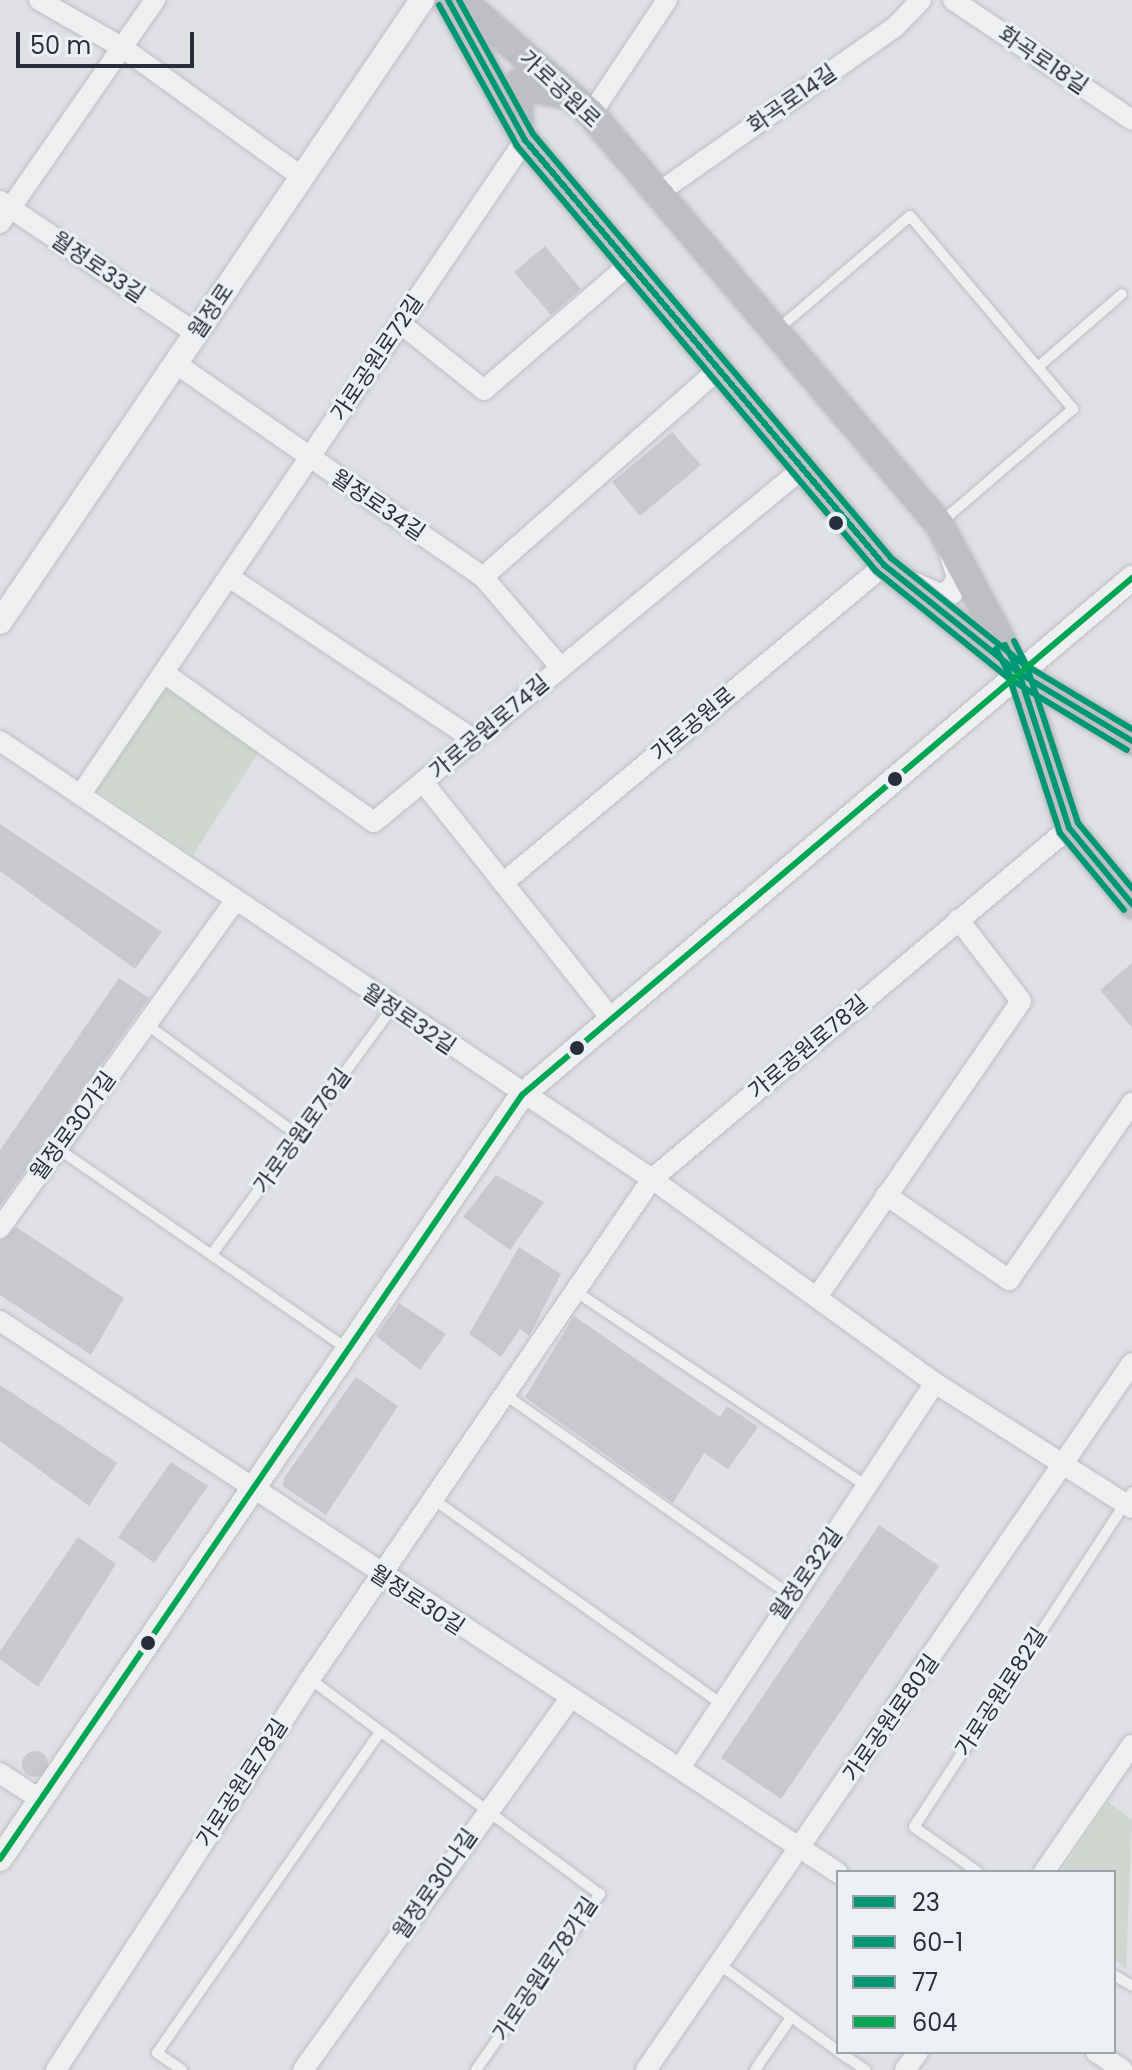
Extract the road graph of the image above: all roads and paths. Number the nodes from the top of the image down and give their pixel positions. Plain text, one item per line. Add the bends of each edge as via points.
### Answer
1 (39, 0) edge
2 (155, 0) edge
3 (422, 0) edge
4 (448, 0) edge
5 (461, 0) edge
6 (667, 0) edge
7 (921, 0) edge
8 (953, 0) edge
9 (123, 48) junction
10 (591, 114) junction
11 (1132, 120) edge
12 (525, 140) junction
13 (302, 177) junction
14 (658, 193) junction
15 (3, 211) edge
16 (630, 264) junction
17 (1122, 294) dead end
18 (401, 324) junction
19 (775, 331) junction
20 (196, 333) junction
21 (175, 363) junction
22 (1038, 367) junction
23 (719, 369) junction
24 (310, 458) junction
25 (802, 469) junction
26 (939, 524) junction
27 (884, 565) junction
28 (229, 577) junction
29 (483, 577) junction
30 (1132, 578) edge
31 (0, 622) edge
32 (561, 668) junction
33 (164, 673) junction
34 (1019, 673) junction
35 (474, 740) junction
36 (0, 741) edge
37 (1132, 741) edge
38 (423, 782) junction
39 (81, 794) junction
40 (1069, 828) junction
41 (503, 883) junction
42 (235, 901) junction
43 (1132, 904) edge
44 (958, 919) junction
45 (392, 1008) junction
46 (609, 1016) junction
47 (146, 1024) junction
48 (522, 1095) junction
49 (1132, 1103) edge
50 (299, 1136) junction
51 (57, 1148) junction
52 (652, 1179) junction
53 (886, 1195) junction
54 (0, 1228) edge
55 (212, 1254) junction
56 (575, 1291) junction
57 (817, 1297) junction
58 (0, 1321) edge
59 (347, 1349) junction
60 (1132, 1363) edge
61 (935, 1383) junction
62 (507, 1396) junction
63 (1067, 1462) junction
64 (868, 1487) junction
65 (251, 1488) junction
66 (433, 1499) junction
67 (1130, 1501) edge
68 (381, 1577) junction
69 (789, 1594) junction
70 (310, 1679) junction
71 (569, 1700) junction
72 (720, 1703) junction
73 (377, 1736) junction
74 (1132, 1745) edge
75 (680, 1768) junction
76 (0, 1773) edge
77 (41, 1800) junction
78 (485, 1812) junction
79 (801, 1848) junction
80 (0, 1859) edge
81 (975, 1870) edge
82 (1045, 1870) edge
83 (836, 1872) edge
84 (720, 1965) junction
85 (790, 2019) junction
86 (836, 2050) edge
87 (842, 2054) edge
88 (1099, 2054) edge
89 (56, 2070) edge
90 (182, 2070) edge
91 (303, 2070) edge
92 (476, 2070) edge
93 (646, 2070) edge
94 (755, 2070) edge
95 (866, 2070) edge
96 (1123, 2070) edge

1 - 9 street
2 - 9 street
3 - 13 street, 월정로
4 - 12 main road, 가로공원로
5 - 10 main road, 가로공원로
6 - 10 street
7 - 14 street, 화곡로14길 via 894,28
8 - 11 street, 화곡로18길
9 - 13 street
9 - 15 street
10 - 12 main road via 547,85 518,84 513,104
10 - 14 main road, 가로공원로
12 - 16 main road, 가로공원로
12 - 18 street, 가로공원로72길
13 - 20 street, 월정로
14 - 19 main road, 가로공원로
15 - 20 street, 월정로33길
16 - 18 street via 484,390
16 - 23 main road, 가로공원로
17 - 22 lane
18 - 24 street, 가로공원로72길
19 - 22 lane via 910,216
19 - 26 main road, 가로공원로
20 - 21 street, 월정로
21 - 24 street, 월정로34길
21 - 31 street, 월정로
22 - 26 lane via 1073,409
23 - 25 main road, 가로공원로
23 - 29 street
24 - 28 street, 가로공원로72길
24 - 29 street, 월정로34길
25 - 27 main road, 가로공원로
25 - 32 street, 가로공원로74길
26 - 27 street via 959,578 951,592 926,591
26 - 34 main road, 가로공원로
27 - 34 main road, 가로공원로
27 - 41 street, 가로공원로
28 - 33 street, 가로공원로72길
28 - 35 street
29 - 32 street, 월정로34길
30 - 34 street
32 - 35 street, 가로공원로74길
33 - 38 street, 가로공원로74길 via 374,822
33 - 39 street, 가로공원로72길
34 - 37 main road, 가로공원로
34 - 40 main road, 가로공원로
34 - 46 street
35 - 38 street, 가로공원로74길
36 - 39 street, 월정로32길
38 - 41 street
39 - 42 street, 월정로32길
40 - 43 main road, 가로공원로
40 - 44 street, 가로공원로78길
41 - 46 street
42 - 45 street, 월정로32길
42 - 47 street, 월정로30가길
44 - 52 street, 가로공원로78길
44 - 53 street via 1021,1001
45 - 48 street, 월정로32길
45 - 50 lane, 가로공원로76길
46 - 48 street
47 - 50 lane
47 - 51 street, 월정로30가길
48 - 52 street, 월정로32길
48 - 59 street
49 - 53 street via 1009,1280
50 - 55 lane, 가로공원로76길
51 - 54 street, 월정로30가길
51 - 55 lane
52 - 56 street, 가로공원로78길
52 - 57 street, 월정로32길
53 - 57 street
55 - 59 lane
56 - 62 street, 가로공원로78길
56 - 64 lane
57 - 61 street, 월정로32길
58 - 65 street, 월정로30길
59 - 65 street
60 - 63 street, 가로공원로80길
61 - 63 street, 월정로32길
61 - 64 street, 월정로32길
62 - 66 street, 가로공원로78길
62 - 69 lane
63 - 67 street, 월정로32길
63 - 79 street, 가로공원로80길
64 - 69 street, 월정로32길
65 - 68 street, 월정로30길
65 - 77 street
66 - 68 street, 가로공원로78길
66 - 72 lane
67 - 81 lane, 가로공원로82길 via 914,1827
68 - 70 street, 가로공원로78길
68 - 71 street, 월정로30길
69 - 72 street, 월정로32길
70 - 73 lane, 가로공원로78가길
70 - 89 street, 가로공원로78길
71 - 75 street, 월정로30길
71 - 78 street, 월정로30나길
72 - 75 street, 월정로32길
73 - 78 lane, 가로공원로78가길
73 - 90 lane via 157,2053
74 - 82 street
75 - 79 street, 월정로30길
76 - 77 street
77 - 80 street
78 - 91 street, 월정로30나길
78 - 92 lane, 가로공원로78가길 via 600,1894
79 - 83 street, 월정로30길
79 - 84 street, 가로공원로80길
84 - 85 lane
84 - 93 street, 가로공원로80길
85 - 86 lane
85 - 94 lane
87 - 95 lane
88 - 96 street

